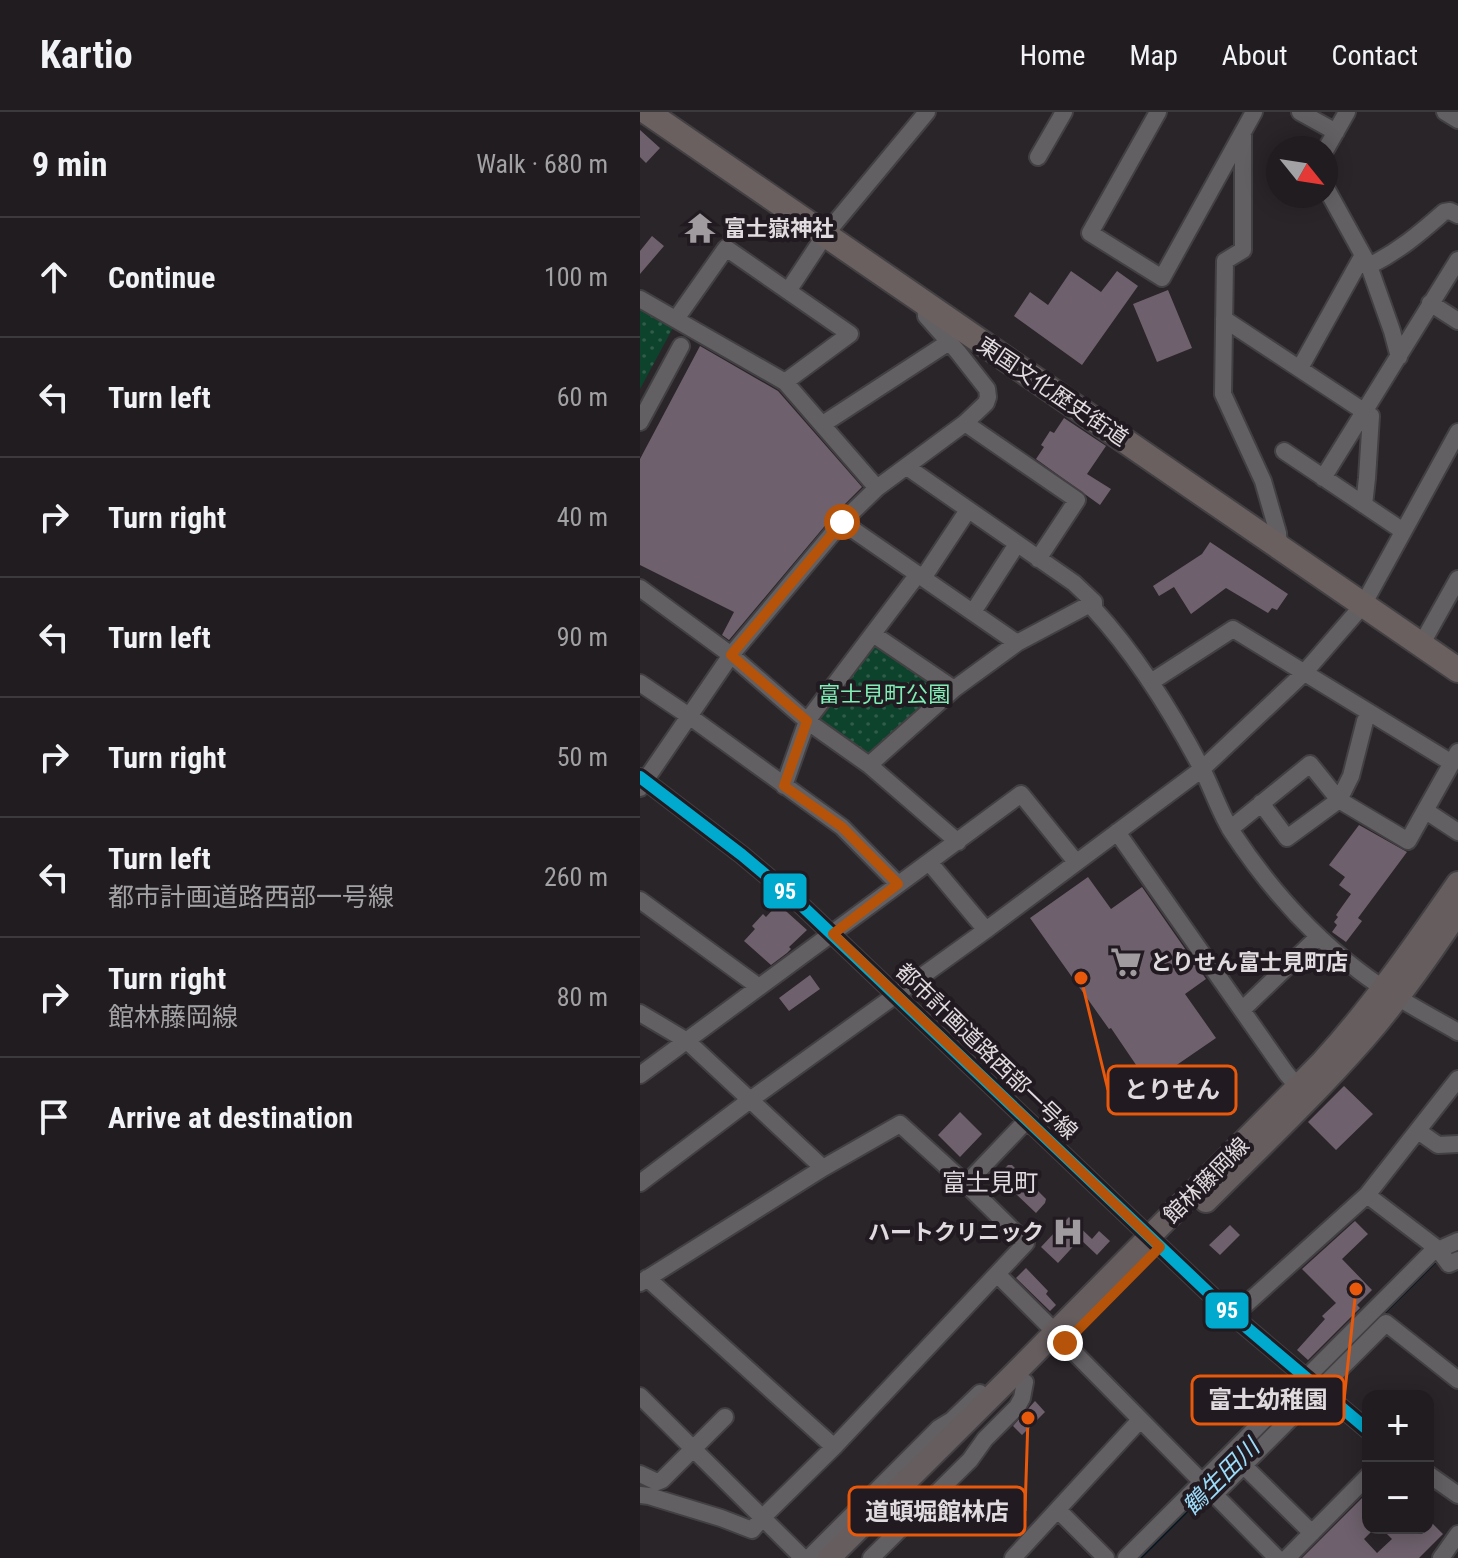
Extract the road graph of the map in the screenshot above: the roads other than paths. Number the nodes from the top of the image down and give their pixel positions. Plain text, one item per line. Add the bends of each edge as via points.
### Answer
1 (647, 112) edge
2 (927, 112) edge
3 (1064, 112) edge
4 (1158, 112) edge
5 (1254, 112) edge
6 (1300, 112) edge
7 (1347, 112) edge
8 (1445, 112) edge
9 (1458, 120) edge
10 (1336, 132) junction
11 (1243, 133) junction
12 (1334, 136) edge
13 (1038, 157) dead end
14 (1337, 208) edge
15 (1458, 215) edge
16 (825, 235) junction
17 (1458, 260) edge
18 (1366, 261) junction
19 (788, 291) junction
20 (640, 299) edge
21 (925, 303) junction
22 (1430, 303) junction
23 (676, 319) junction
24 (1224, 319) junction
25 (1458, 321) edge
26 (949, 342) junction
27 (681, 346) dead end
28 (1399, 357) junction
29 (1300, 368) junction
30 (785, 382) junction
31 (1363, 411) junction
32 (640, 422) edge
33 (965, 423) junction
34 (823, 424) junction
35 (1458, 432) edge
36 (1284, 451) dead end
37 (907, 467) junction
38 (1323, 478) junction
39 (877, 488) junction
40 (1364, 505) junction
41 (968, 510) junction
42 (842, 522) junction
43 (1403, 531) junction
44 (1017, 544) junction
45 (1279, 547) junction
46 (1038, 559) junction
47 (920, 576) junction
48 (1458, 579) edge
49 (640, 588) edge
50 (1094, 602) junction
51 (1363, 605) junction
52 (973, 612) junction
53 (873, 634) junction
54 (1017, 643) junction
55 (1421, 645) junction
56 (731, 655) junction
57 (1458, 670) edge
58 (1304, 673) junction
59 (1151, 682) junction
60 (640, 683) edge
61 (954, 689) junction
62 (1369, 713) junction
63 (689, 716) junction
64 (807, 721) junction
65 (1455, 758) edge
66 (869, 765) junction
67 (1202, 769) junction
68 (642, 782) edge
69 (784, 786) junction
70 (1339, 800) junction
71 (1261, 803) junction
72 (1426, 811) junction
73 (1230, 829) junction
74 (1117, 832) junction
75 (1458, 832) edge
76 (958, 842) junction
77 (929, 862) junction
78 (1076, 862) junction
79 (1458, 883) edge
80 (898, 884) junction
81 (640, 900) edge
82 (1458, 912) edge
83 (986, 930) junction
84 (833, 934) junction
85 (1318, 937) junction
86 (759, 987) junction
87 (1391, 993) junction
88 (895, 995) junction
89 (1242, 1010) junction
90 (640, 1013) edge
91 (1458, 1032) edge
92 (687, 1041) junction
93 (640, 1075) edge
94 (1458, 1079) edge
95 (1298, 1087) junction
96 (750, 1100) junction
97 (1027, 1120) junction
98 (1418, 1131) junction
99 (1458, 1144) edge
100 (823, 1168) junction
101 (644, 1175) edge
102 (966, 1184) junction
103 (1367, 1195) junction
104 (1458, 1241) edge
105 (1154, 1242) junction
106 (1438, 1249) junction
107 (1455, 1266) edge
108 (997, 1274) junction
109 (643, 1280) edge
110 (1233, 1316) junction
111 (1060, 1338) junction
112 (1304, 1378) junction
113 (1019, 1379) junction
114 (1458, 1380) edge
115 (1320, 1391) junction
116 (640, 1396) edge
117 (725, 1417) dead end
118 (1140, 1420) junction
119 (1362, 1425) edge
120 (834, 1447) junction
121 (693, 1450) junction
122 (1244, 1466) junction
123 (640, 1474) edge
124 (1434, 1478) edge
125 (1362, 1482) edge
126 (1208, 1489) junction
127 (640, 1495) edge
128 (1458, 1495) edge
129 (1058, 1510) junction
130 (763, 1517) junction
131 (1312, 1533) junction
132 (1458, 1534) edge
133 (806, 1558) edge
134 (829, 1558) edge
135 (849, 1558) edge
136 (871, 1558) edge
137 (1013, 1558) edge
138 (1106, 1558) edge
139 (1126, 1558) edge
140 (1277, 1558) edge
141 (1287, 1558) edge
142 (1441, 1558) edge

1 - 16 highway, 東国文化歴史街道
2 - 16 street
3 - 13 street
4 - 11 street via 1090,233 1162,278
5 - 11 street
6 - 10 street
7 - 10 street
8 - 9 street
10 - 12 street
11 - 24 street via 1243,250 1225,261
14 - 18 street
15 - 18 street via 1444,212 1392,255
16 - 19 street
16 - 21 highway, 東国文化歴史街道
17 - 22 street
18 - 28 street
18 - 29 street
19 - 23 street via 726,248
19 - 30 street via 850,334
20 - 23 street
21 - 26 street via 926,316
21 - 45 highway, 東国文化歴史街道
22 - 25 street
22 - 28 street
23 - 30 street
24 - 29 street
24 - 45 street via 1223,394 1263,481
26 - 33 street via 987,389 986,403
26 - 34 street
27 - 32 street
28 - 31 street
29 - 31 street
30 - 34 street
31 - 38 street
31 - 40 street via 1371,416
33 - 37 street
33 - 46 street via 1077,500
34 - 39 street
35 - 43 street
36 - 38 street
37 - 39 street
37 - 41 street
38 - 40 street
39 - 42 street
40 - 43 street
41 - 44 street
41 - 47 street
42 - 47 street
42 - 56 street
43 - 51 street
44 - 46 street
44 - 52 street
45 - 51 highway, 東国文化歴史街道
46 - 50 street
47 - 52 street
47 - 53 street
48 - 55 street
49 - 56 street
50 - 54 street
50 - 59 street via 1094,609
51 - 55 highway, 東国文化歴史街道
51 - 58 street
52 - 54 street
53 - 61 street
53 - 64 street
54 - 61 street
55 - 57 highway, 東国文化歴史街道
56 - 63 street
56 - 64 street
58 - 59 street via 1233,629
58 - 62 street
58 - 67 street
59 - 67 street
60 - 63 street
61 - 66 street
62 - 65 street
62 - 70 street
63 - 68 street
63 - 69 street
64 - 66 street
64 - 69 street
65 - 72 street
66 - 76 street
67 - 73 street
67 - 74 street
68 - 84 street, 都市計画道路西部一号線 via 775,881
69 - 80 street via 842,827
70 - 71 street via 1287,838
70 - 71 street via 1310,764
70 - 72 street via 1408,841
71 - 73 street
72 - 75 street
73 - 85 street via 1266,880
74 - 78 street
74 - 89 street
76 - 77 street
76 - 78 street via 1021,794
77 - 80 street
77 - 83 street
78 - 83 street
79 - 87 main road, 館林藤岡線
80 - 84 street
81 - 86 street
82 - 87 main road, 館林藤岡線
83 - 88 street
84 - 86 street
84 - 88 street, 都市計画道路西部一号線
85 - 87 street
85 - 89 street
86 - 92 street
87 - 91 street
87 - 95 main road, 館林藤岡線
87 - 105 main road, 館林藤岡線 via 1364,1039 1310,1098
88 - 96 street
88 - 97 street, 都市計画道路西部一号線
89 - 95 street
90 - 92 street
92 - 93 street
92 - 96 street
94 - 98 street
95 - 105 main road, 館林藤岡線
96 - 100 street
96 - 101 street
97 - 102 street
97 - 105 street, 都市計画道路西部一号線
98 - 99 street via 1438,1145
98 - 103 street
100 - 102 street via 900,1124
100 - 109 street
102 - 108 street via 1026,1243
103 - 106 street
103 - 110 street
104 - 106 street
105 - 110 street, 都市計画道路西部一号線
105 - 111 main road, 館林藤岡線
106 - 107 street
106 - 112 street
108 - 111 street
108 - 120 street
109 - 120 street
110 - 112 street, 都市計画道路西部一号線
111 - 113 main road, 館林藤岡線
111 - 118 street
112 - 115 street, 都市計画道路西部一号線
112 - 126 street
113 - 133 street via 996,1377
113 - 134 main road, 館林藤岡線
113 - 135 main road, 館林藤岡線
113 - 136 street via 1022,1398 1017,1407
114 - 115 street via 1386,1323
115 - 119 street, 都市計画道路西部一号線
115 - 122 street
116 - 121 street
117 - 121 street
118 - 126 street
118 - 129 street
120 - 130 street
121 - 123 street via 662,1480
121 - 130 street
122 - 126 street
122 - 131 street
124 - 128 street
125 - 131 street
126 - 139 street
126 - 140 street
127 - 130 street via 752,1530
129 - 137 street
129 - 138 street
130 - 133 street
131 - 141 street
132 - 142 street

